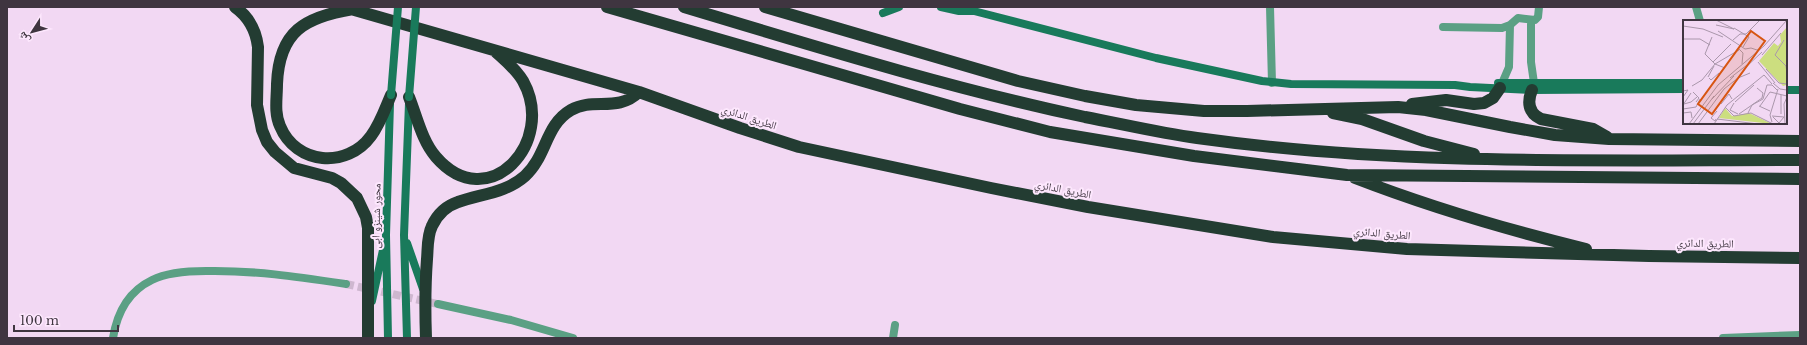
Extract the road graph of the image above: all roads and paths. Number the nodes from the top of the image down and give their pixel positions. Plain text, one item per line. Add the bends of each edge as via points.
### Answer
1 (235, 7) edge
2 (398, 7) edge
3 (416, 7) edge
4 (607, 7) edge
5 (684, 7) edge
6 (764, 7) edge
7 (899, 7) edge
8 (941, 7) edge
9 (1270, 7) edge
10 (1539, 7) edge
11 (1696, 7) edge
12 (349, 8) edge
13 (970, 9) edge
14 (883, 13) dead end
15 (1531, 20) junction
16 (1700, 20) edge
17 (1510, 25) junction
18 (1443, 27) dead end
19 (495, 50) junction
20 (1272, 83) junction
21 (1683, 83) edge
22 (1787, 85) edge
23 (1800, 85) edge
24 (1502, 86) junction
25 (1533, 86) junction
26 (1683, 89) edge
27 (1787, 90) edge
28 (1800, 90) edge
29 (639, 92) junction
30 (391, 95) junction
31 (409, 96) junction
32 (1398, 107) junction
33 (1309, 109) junction
34 (1610, 139) junction
35 (1800, 141) edge
36 (1499, 160) junction
37 (1800, 160) edge
38 (1347, 175) junction
39 (1800, 180) edge
40 (386, 235) junction
41 (404, 235) junction
42 (1611, 255) junction
43 (1800, 258) edge
44 (346, 284) tunnel mouth
45 (424, 293) junction
46 (438, 304) tunnel mouth
47 (368, 319) junction
48 (894, 325) dead end
49 (1800, 335) edge
50 (113, 338) edge
51 (368, 338) edge
52 (388, 338) edge
53 (407, 338) edge
54 (426, 338) edge
55 (573, 338) edge
56 (893, 338) edge
57 (1723, 338) edge

1 - 47 highway via 248,20 256,36 258,112 267,142 294,168 332,178 341,183 350,190 362,207 368,228
2 - 30 street, محور شينزو ابى, bridge
3 - 31 street, bridge
4 - 38 highway via 960,109 1050,132 1194,156
5 - 36 highway via 966,89 1120,124 1196,138 1270,146 1376,155
6 - 33 highway via 1018,81 1085,96 1136,105 1204,111
7 - 14 street
8 - 13 street via 959,11
9 - 20 street
10 - 15 street via 1538,17
11 - 16 street
12 - 19 highway, الطريق الدائري
12 - 30 highway via 318,17 303,26 291,37 282,52 278,68 276,110 282,131 302,152 322,159 337,159 351,154 371,137
13 - 20 street via 1156,58
15 - 17 street via 1518,18
15 - 25 street
17 - 18 street via 1502,28
17 - 24 street via 1509,67
19 - 29 highway, الطريق الدائري
19 - 31 highway via 514,68 526,88 532,111 529,135 519,158 499,173 483,178 470,178 458,174 442,163 430,149
20 - 24 street via 1455,85 1470,88
21 - 25 street
22 - 23 street
24 - 25 street
24 - 32 highway via 1494,98 1484,103 1446,100
25 - 26 street
25 - 34 highway via 1529,106 1534,116 1593,129
27 - 28 street
29 - 42 highway, الطريق الدائري via 799,147 1088,207 1305,240 1407,249
29 - 45 highway via 630,100 619,104 582,105 569,111 553,126 538,160 523,178 507,188 457,202 442,212 431,227 428,238
30 - 40 street, محور شينزو ابى
31 - 41 street
32 - 33 highway
32 - 34 highway via 1555,134
33 - 36 highway via 1362,119 1424,141
34 - 35 highway
36 - 37 highway
38 - 39 highway
38 - 42 highway via 1504,227
40 - 47 street
40 - 52 street, محور شينزو ابى
41 - 45 street
41 - 53 street
42 - 43 highway, الطريق الدائري
44 - 50 street via 234,270 164,275 144,284 127,301 119,314
45 - 54 highway
46 - 55 street via 511,320
47 - 51 highway
48 - 56 street
49 - 57 street

